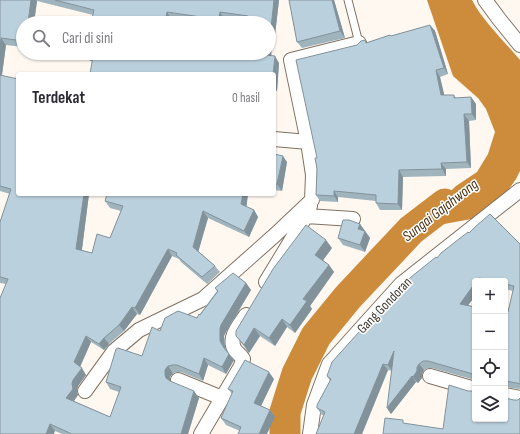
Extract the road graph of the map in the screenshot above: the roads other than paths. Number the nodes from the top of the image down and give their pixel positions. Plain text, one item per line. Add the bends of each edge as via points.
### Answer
1 (348, 0) edge
2 (485, 0) edge
3 (359, 43) joint
4 (520, 44) edge
5 (276, 139) edge
6 (308, 142) junction
7 (520, 190) edge
8 (312, 200) junction
9 (306, 216) junction
10 (353, 219) dead end
11 (261, 290) edge
12 (253, 303) edge
13 (430, 376) dead end
14 (178, 380) dead end
15 (472, 388) edge
16 (85, 391) dead end
17 (508, 396) edge
18 (222, 398) junction
19 (520, 398) edge
20 (201, 434) edge
21 (310, 434) edge

1 - 3 lane
2 - 4 street
3 - 6 street via 291,60
5 - 6 street
6 - 8 street
7 - 21 street, Gang Gondoran via 401,284 330,364 314,405
8 - 9 street
8 - 16 street via 203,299 139,330 114,350
9 - 10 street
9 - 11 street
12 - 18 street via 233,336 232,345 243,359
13 - 15 street
14 - 18 street
17 - 19 street
18 - 20 street

